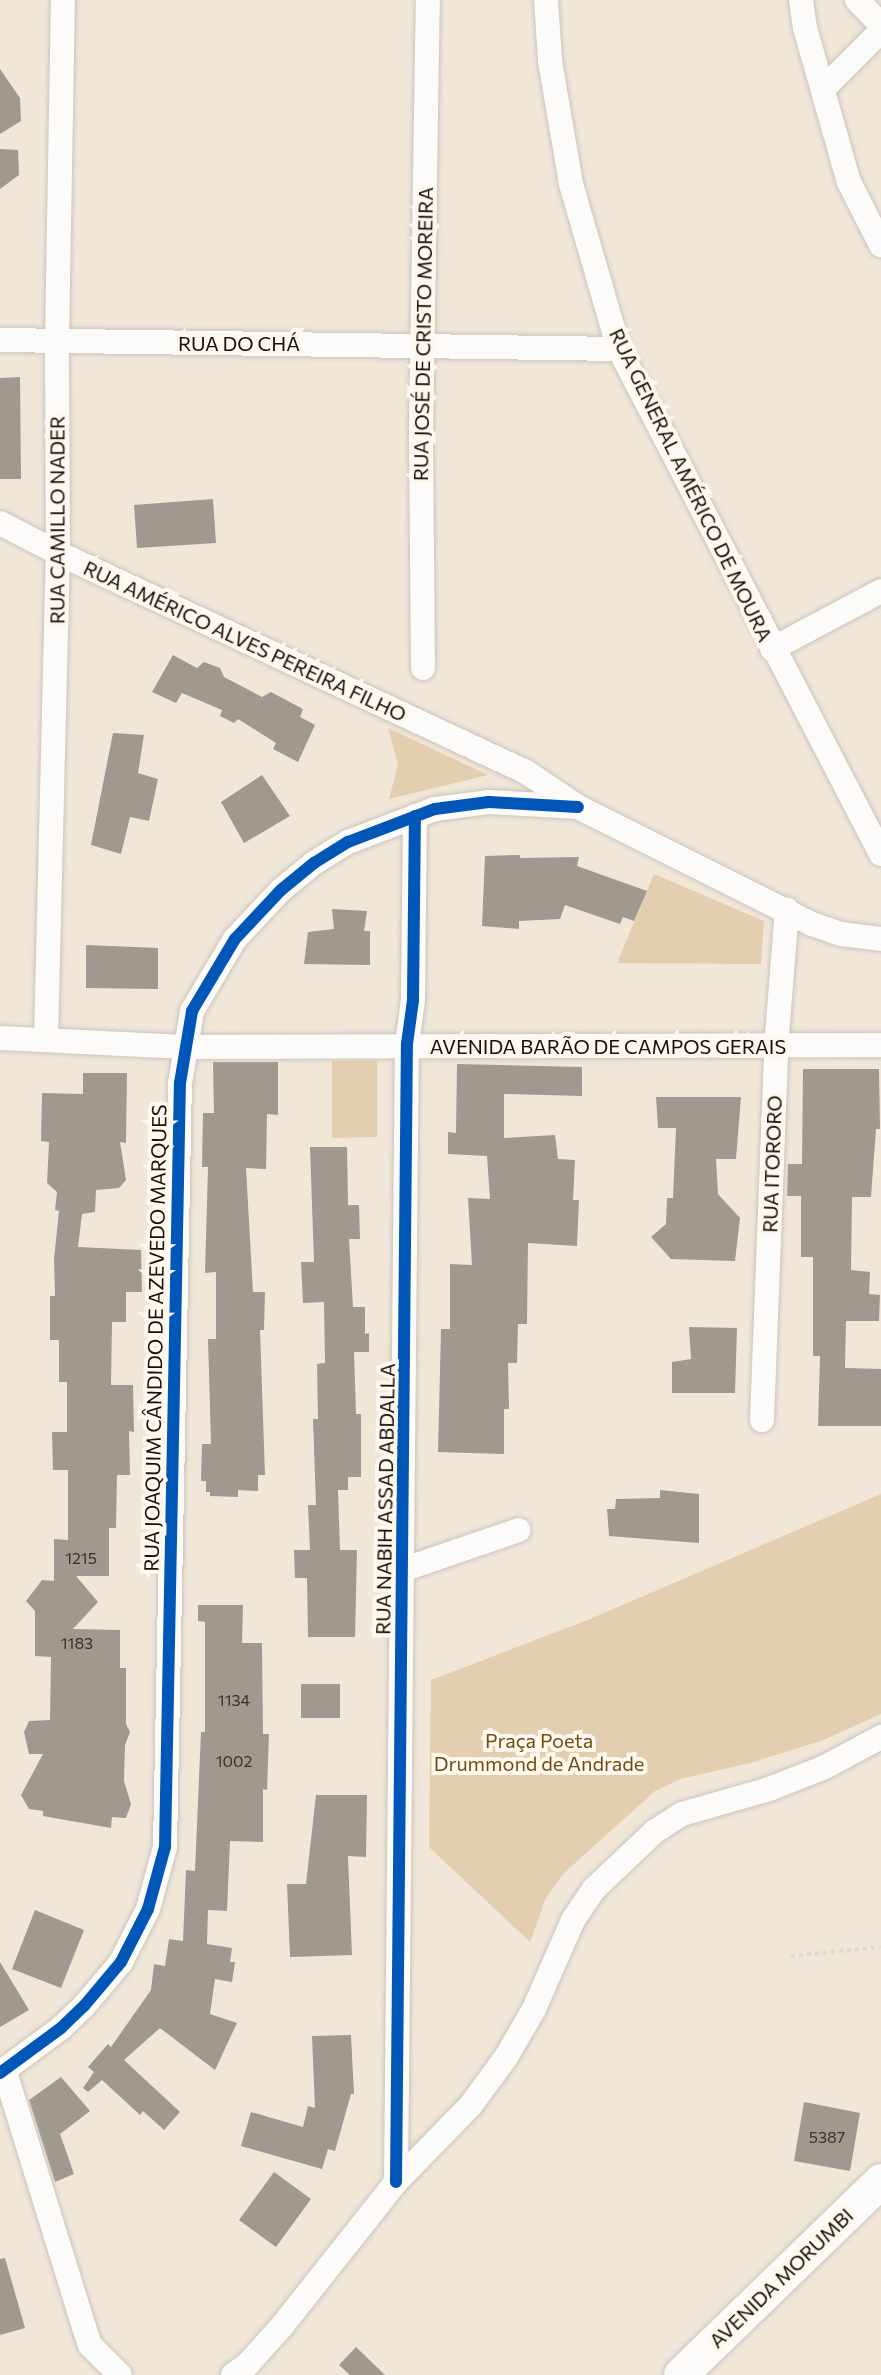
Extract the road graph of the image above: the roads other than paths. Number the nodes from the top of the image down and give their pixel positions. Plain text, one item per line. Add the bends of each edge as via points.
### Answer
1 (63, 0) edge
2 (428, 0) edge
3 (546, 0) edge
4 (801, 0) edge
5 (857, 0) edge
6 (881, 28) edge
7 (823, 89) junction
8 (881, 245) edge
9 (0, 340) edge
10 (57, 340) junction
11 (422, 346) junction
12 (619, 349) junction
13 (0, 523) edge
14 (58, 553) junction
15 (881, 591) edge
16 (772, 649) junction
17 (423, 668) dead end
18 (491, 757) junction
19 (489, 802) junction
20 (578, 807) junction
21 (415, 816) junction
22 (881, 854) edge
23 (787, 909) junction
24 (881, 939) edge
25 (0, 1038) edge
26 (46, 1039) junction
27 (407, 1044) junction
28 (881, 1045) edge
29 (184, 1047) junction
30 (776, 1048) junction
31 (762, 1420) dead end
32 (519, 1530) dead end
33 (405, 1569) junction
34 (881, 1737) edge
35 (3, 2073) edge
36 (881, 2181) edge
37 (396, 2182) junction
38 (120, 2375) edge
39 (233, 2375) edge
40 (681, 2375) edge

1 - 10 street, RUA CAMILLO NADER
2 - 11 street, RUA JOSÉ DE CRISTO MOREIRA
3 - 12 street, RUA GENERAL AMÉRICO DE MOURA via 550,61 571,184
4 - 7 street
5 - 6 street
6 - 7 street
7 - 8 street via 849,182
9 - 10 street, RUA DO CHÁ
10 - 11 street, RUA DO CHÁ
10 - 14 street, RUA CAMILLO NADER
11 - 12 street, RUA DO CHÁ
11 - 17 street, RUA JOSÉ DE CRISTO MOREIRA
12 - 16 street, RUA GENERAL AMÉRICO DE MOURA
13 - 14 street, RUA AMÉRICO ALVES PEREIRA FILHO
14 - 18 street, RUA AMÉRICO ALVES PEREIRA FILHO
14 - 26 street, RUA CAMILLO NADER
15 - 16 street
16 - 22 street, RUA GENERAL AMÉRICO DE MOURA
18 - 19 street via 498,780
18 - 20 street, RUA JOAQUIM CÂNDIDO DE AZEVEDO MARQUES via 526,772
19 - 20 street, RUA JOAQUIM CÂNDIDO DE AZEVEDO MARQUES
19 - 21 street, RUA JOAQUIM CÂNDIDO DE AZEVEDO MARQUES
20 - 23 street, RUA JOAQUIM CÂNDIDO DE AZEVEDO MARQUES
21 - 27 street, RUA NABIH ASSAD ABDALLA via 413,1000
21 - 29 street, RUA JOAQUIM CÂNDIDO DE AZEVEDO MARQUES via 348,842 281,890 235,939 208,980 192,1011
23 - 24 street, RUA JOAQUIM CÂNDIDO DE AZEVEDO MARQUES via 827,929
23 - 30 street, RUA ITORORO
25 - 26 street, AVENIDA BARÃO DE CAMPOS GERAIS
26 - 29 street, AVENIDA BARÃO DE CAMPOS GERAIS
27 - 29 street, AVENIDA BARÃO DE CAMPOS GERAIS
27 - 30 street, AVENIDA BARÃO DE CAMPOS GERAIS
27 - 33 street, RUA NABIH ASSAD ABDALLA
28 - 30 street, AVENIDA BARÃO DE CAMPOS GERAIS
29 - 35 street, RUA JOAQUIM CÂNDIDO DE AZEVEDO MARQUES via 175,1255 165,1847 148,1909 121,1962 84,2006
30 - 31 street, RUA ITORORO
32 - 33 street
33 - 37 street, RUA NABIH ASSAD ABDALLA
34 - 37 street via 825,1767 769,1789 708,1804 654,1832 587,1898 506,2057 471,2105
35 - 38 street via 90,2345
36 - 40 main road, AVENIDA MORUMBI
37 - 39 street via 282,2326

